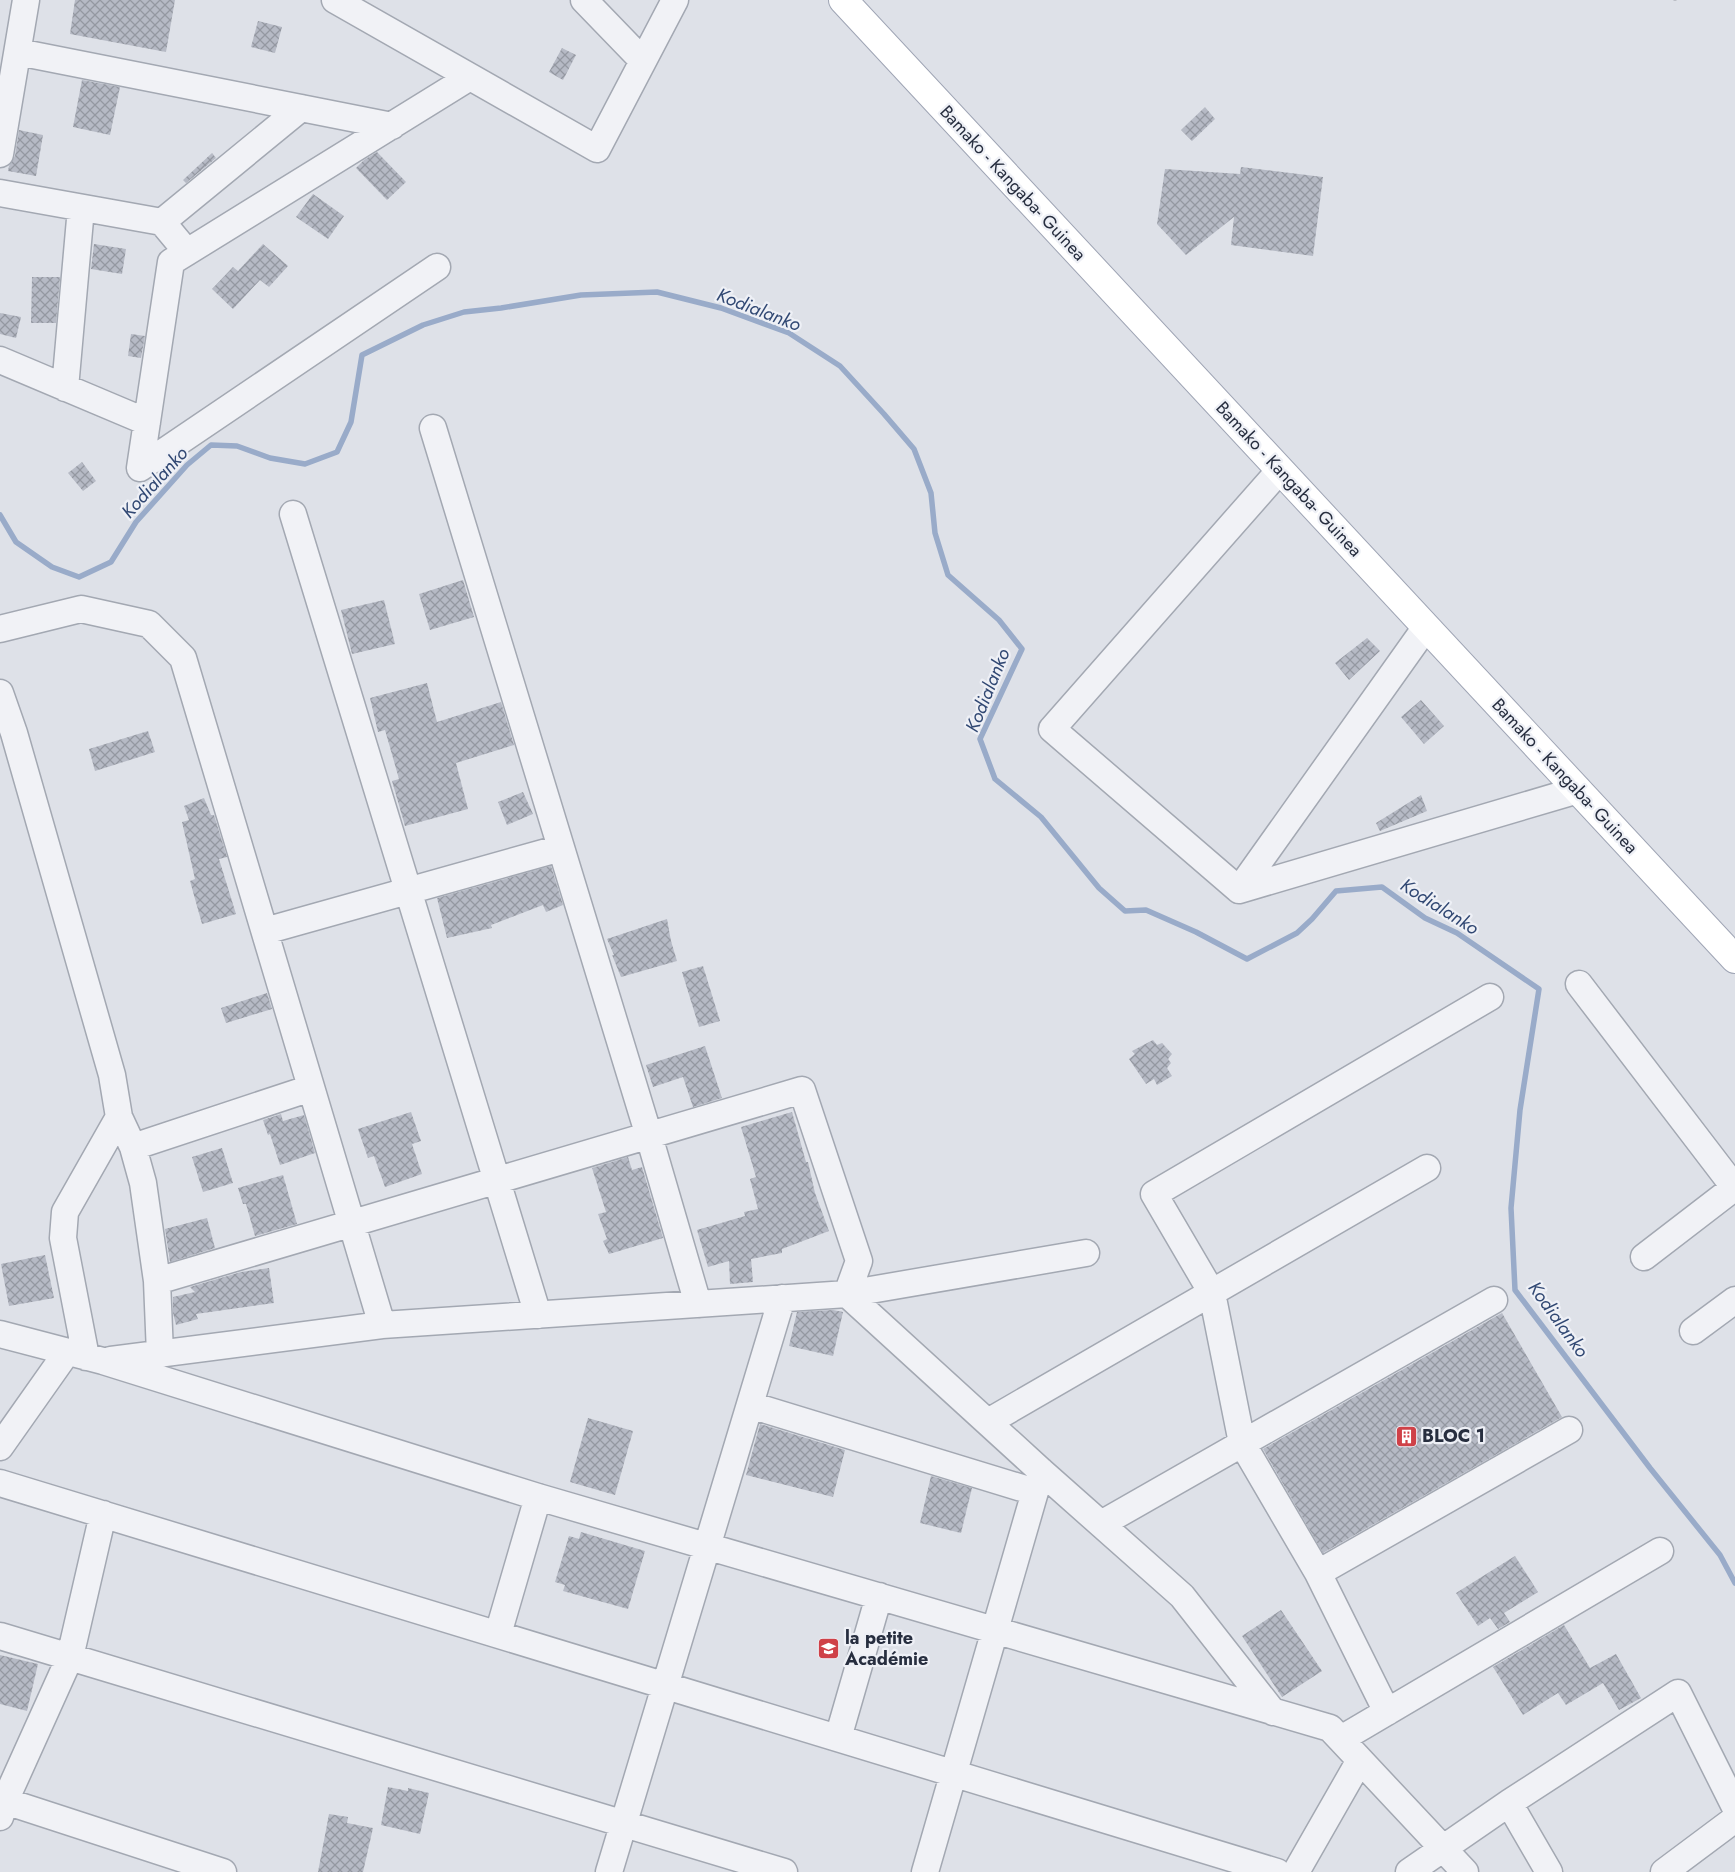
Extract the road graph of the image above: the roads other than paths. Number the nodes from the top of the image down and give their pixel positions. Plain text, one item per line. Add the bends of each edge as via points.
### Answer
1 (26, 0) edge
2 (335, 0) edge
3 (584, 0) edge
4 (675, 0) edge
5 (843, 0) edge
6 (13, 40) edge
7 (643, 61) junction
8 (470, 77) junction
9 (301, 108) junction
10 (392, 126) junction
11 (0, 154) edge
12 (0, 193) edge
13 (81, 208) junction
14 (162, 222) junction
15 (187, 252) junction
16 (438, 267) dead end
17 (0, 360) edge
18 (65, 388) junction
19 (147, 422) junction
20 (433, 428) dead end
21 (1280, 470) junction
22 (292, 514) dead end
23 (1426, 627) junction
24 (0, 629) edge
25 (0, 693) edge
26 (1578, 790) junction
27 (561, 848) junction
28 (1240, 890) junction
29 (408, 891) junction
30 (265, 931) junction
31 (1735, 959) edge
32 (1578, 984) dead end
33 (1490, 997) dead end
34 (311, 1088) junction
35 (119, 1117) junction
36 (649, 1136) junction
37 (134, 1147) junction
38 (1428, 1168) dead end
39 (497, 1181) junction
40 (1735, 1187) edge
41 (352, 1224) junction
42 (1086, 1253) dead end
43 (1644, 1256) dead end
44 (157, 1281) junction
45 (1212, 1293) junction
46 (847, 1294) junction
47 (782, 1298) junction
48 (1494, 1300) dead end
49 (1735, 1300) edge
50 (698, 1304) junction
51 (538, 1315) junction
52 (382, 1325) junction
53 (1693, 1331) dead end
54 (0, 1334) edge
55 (160, 1354) junction
56 (85, 1356) junction
57 (750, 1405) junction
58 (988, 1422) junction
59 (1569, 1430) dead end
60 (1242, 1443) junction
61 (0, 1447) edge
62 (1038, 1481) junction
63 (0, 1483) edge
64 (538, 1497) junction
65 (103, 1514) junction
66 (1100, 1524) junction
67 (707, 1546) junction
68 (1660, 1551) dead end
69 (1318, 1573) junction
70 (879, 1596) junction
71 (995, 1630) junction
72 (498, 1634) junction
73 (0, 1636) edge
74 (70, 1657) junction
75 (665, 1685) junction
76 (1273, 1712) junction
77 (1387, 1712) junction
78 (838, 1738) junction
79 (1341, 1739) junction
80 (1360, 1760) junction
81 (953, 1773) junction
82 (1509, 1803) junction
83 (1735, 1807) edge
84 (3, 1809) edge
85 (1735, 1819) edge
86 (624, 1823) junction
87 (1443, 1848) junction
88 (223, 1872) edge
89 (609, 1872) edge
90 (784, 1872) edge
91 (925, 1872) edge
92 (1277, 1872) edge
93 (1296, 1872) edge
94 (1409, 1872) edge
95 (1465, 1872) edge
96 (1550, 1872) edge
97 (1664, 1872) edge

1 - 6 street
2 - 8 street
3 - 7 street
4 - 7 street
5 - 21 main road, Bamako - Kangaba- Guinea
6 - 9 street
6 - 11 street
7 - 8 street via 597,149
8 - 10 street
9 - 10 street
9 - 14 street
10 - 15 street
12 - 13 street
13 - 14 street
13 - 18 street
14 - 15 street
15 - 19 street via 171,262
16 - 19 street via 140,468
17 - 18 street
18 - 19 street
20 - 27 street
21 - 23 main road, Bamako - Kangaba- Guinea
21 - 28 street via 1052,730
22 - 29 street
23 - 26 main road, Bamako - Kangaba- Guinea
23 - 28 street
24 - 30 street via 81,609 149,624 183,658
25 - 35 street via 112,1075
26 - 28 street
26 - 31 main road, Bamako - Kangaba- Guinea
27 - 29 street
27 - 36 street
29 - 30 street
29 - 39 street
30 - 34 street
32 - 40 street
33 - 45 street via 1154,1194
34 - 37 street
34 - 41 street
35 - 37 street
35 - 56 street via 65,1212 63,1238
36 - 39 street
36 - 46 street via 802,1090 859,1261
36 - 50 street
37 - 44 street via 143,1183
38 - 45 street
39 - 41 street
39 - 51 street
40 - 43 street
41 - 44 street
41 - 52 street
42 - 46 street
44 - 55 street
45 - 58 street
45 - 60 street
46 - 47 street
46 - 58 street
47 - 50 street
47 - 57 street
48 - 60 street
49 - 53 street
50 - 51 street
51 - 52 street
52 - 55 street
54 - 56 street
55 - 56 street
56 - 61 street
56 - 64 street
57 - 62 street
57 - 67 street
58 - 62 street
59 - 69 street
60 - 66 street
60 - 69 street
62 - 66 street
62 - 71 street
63 - 65 street
64 - 67 street
64 - 72 street
65 - 72 street
65 - 74 street
66 - 76 street via 1182,1596
67 - 70 street
67 - 75 street
68 - 77 street
69 - 77 street
70 - 71 street
70 - 78 street
71 - 76 street
71 - 81 street
72 - 75 street
73 - 74 street
74 - 84 street
74 - 86 street
75 - 78 street
75 - 86 street
76 - 79 street via 1330,1728
77 - 79 street
78 - 81 street
79 - 80 street
80 - 87 street
80 - 93 street
81 - 91 street
81 - 92 street
82 - 83 street via 1678,1693
82 - 87 street
82 - 96 street
84 - 88 street
85 - 97 street
86 - 89 street
86 - 90 street
87 - 94 street
87 - 95 street

